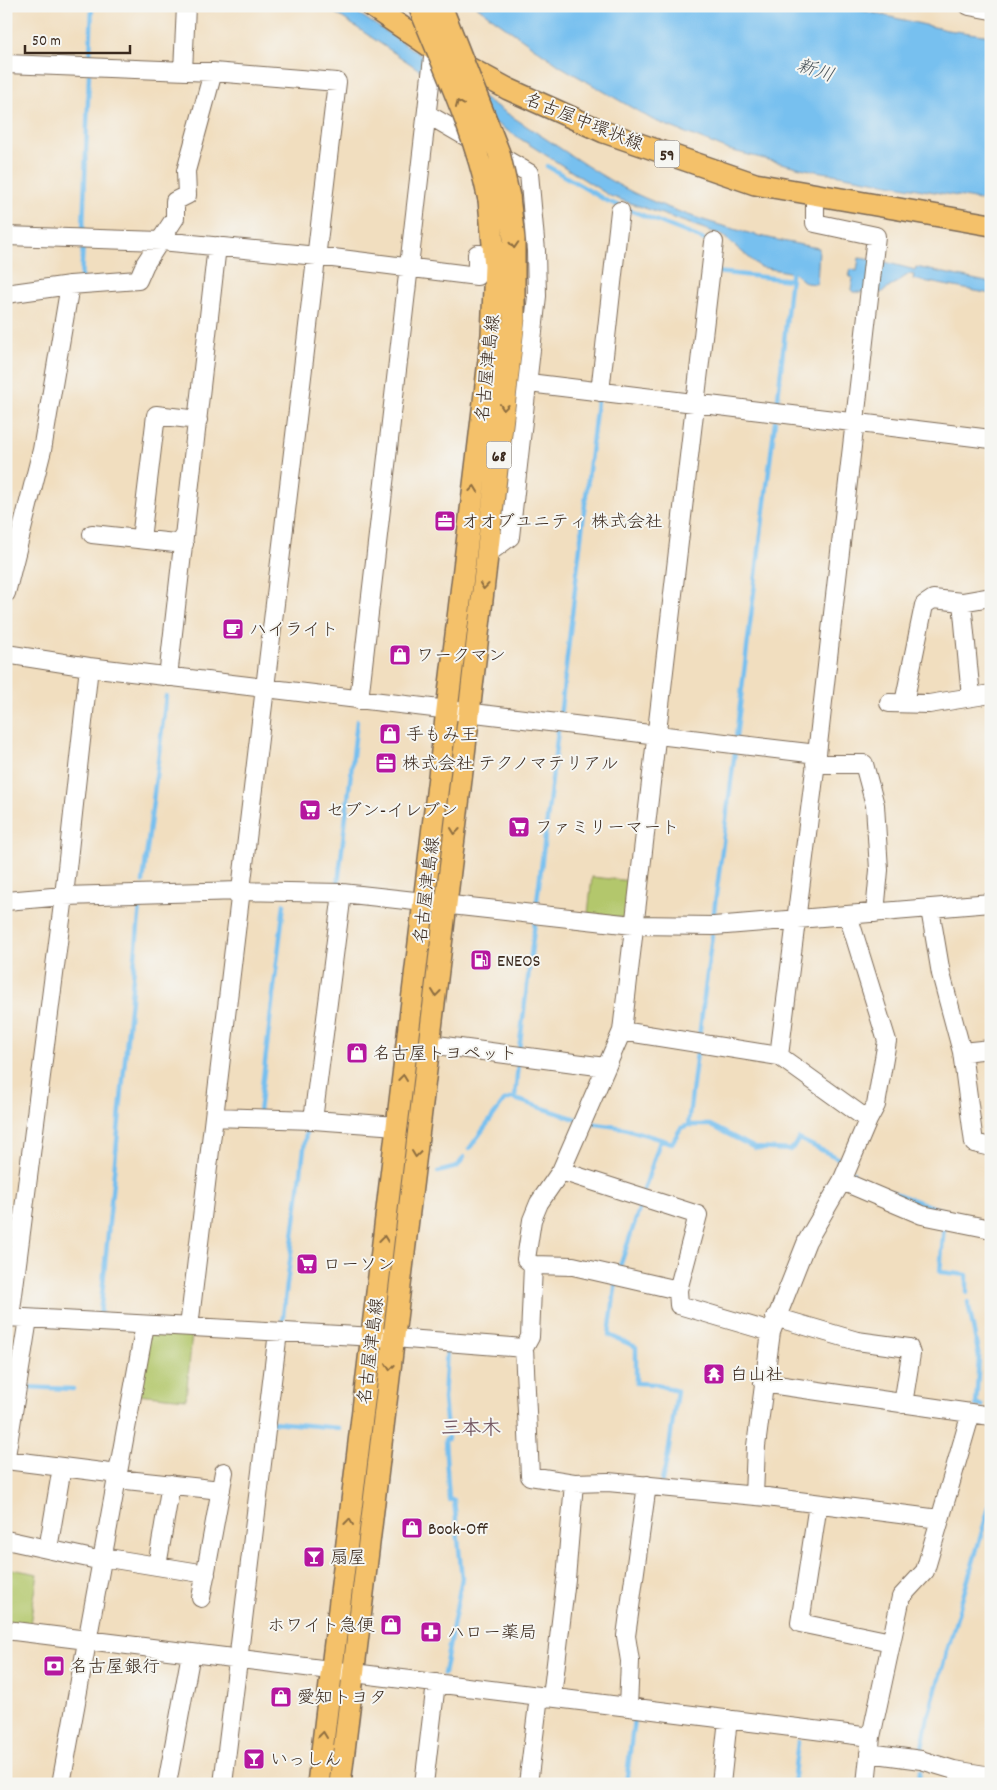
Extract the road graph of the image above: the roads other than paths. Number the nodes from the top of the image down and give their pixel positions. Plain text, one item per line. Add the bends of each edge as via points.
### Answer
1 (186, 6) edge
2 (371, 6) edge
3 (419, 6) edge
4 (442, 6) edge
5 (969, 6) edge
6 (991, 10) edge
7 (433, 54) junction
8 (6, 64) edge
9 (183, 71) junction
10 (213, 72) junction
11 (427, 114) junction
12 (815, 195) junction
13 (499, 198) junction
14 (620, 211) dead end
15 (991, 225) edge
16 (6, 236) edge
17 (161, 241) junction
18 (714, 242) dead end
19 (217, 246) junction
20 (481, 254) dead end
21 (318, 256) junction
22 (410, 268) junction
23 (70, 284) junction
24 (7, 298) edge
25 (528, 383) junction
26 (600, 392) junction
27 (695, 405) junction
28 (198, 420) junction
29 (856, 422) junction
30 (991, 439) edge
31 (92, 534) dead end
32 (141, 539) junction
33 (184, 544) junction
34 (488, 554) junction
35 (6, 593) edge
36 (991, 597) edge
37 (962, 602) junction
38 (6, 654) edge
39 (89, 667) junction
40 (168, 677) junction
41 (264, 689) junction
42 (991, 694) edge
43 (970, 697) junction
44 (359, 700) junction
45 (448, 711) junction
46 (470, 713) junction
47 (657, 734) junction
48 (816, 759) junction
49 (240, 892) junction
50 (337, 893) junction
51 (64, 896) junction
52 (6, 901) edge
53 (424, 902) junction
54 (991, 903) edge
55 (446, 905) junction
56 (930, 909) junction
57 (875, 914) junction
58 (848, 915) junction
59 (796, 918) junction
60 (633, 925) junction
61 (622, 1031) junction
62 (429, 1044) junction
63 (991, 1048) edge
64 (962, 1052) junction
65 (779, 1056) junction
66 (605, 1067) junction
67 (214, 1117) junction
68 (308, 1120) junction
69 (868, 1120) junction
70 (397, 1126) junction
71 (991, 1147) edge
72 (561, 1171) junction
73 (842, 1181) junction
74 (991, 1229) edge
75 (533, 1265) junction
76 (678, 1290) junction
77 (8, 1318) edge
78 (28, 1319) junction
79 (773, 1324) junction
80 (145, 1325) junction
81 (190, 1327) junction
82 (278, 1332) junction
83 (372, 1337) junction
84 (394, 1338) junction
85 (524, 1348) junction
86 (763, 1383) junction
87 (903, 1404) junction
88 (971, 1413) junction
89 (991, 1416) edge
90 (6, 1458) edge
91 (62, 1467) junction
92 (224, 1472) dead end
93 (117, 1476) junction
94 (574, 1483) junction
95 (171, 1484) junction
96 (647, 1485) junction
97 (221, 1490) junction
98 (754, 1496) junction
99 (818, 1504) junction
100 (938, 1519) junction
101 (6, 1540) edge
102 (48, 1549) junction
103 (102, 1559) junction
104 (157, 1566) junction
105 (206, 1574) junction
106 (201, 1598) dead end
107 (6, 1630) edge
108 (87, 1640) junction
109 (891, 1642) junction
110 (191, 1653) junction
111 (239, 1659) junction
112 (331, 1670) junction
113 (353, 1673) junction
114 (442, 1684) junction
115 (545, 1697) junction
116 (628, 1707) junction
117 (728, 1720) junction
118 (870, 1745) junction
119 (991, 1776) edge
120 (60, 1784) edge
121 (167, 1784) edge
122 (223, 1784) edge
123 (318, 1784) edge
124 (340, 1784) edge
125 (424, 1784) edge
126 (435, 1784) edge
127 (528, 1784) edge
128 (721, 1784) edge
129 (866, 1784) edge

1 - 9 street
2 - 7 main road, 名古屋中環状線 / 59
13 -> 3 main road, 名古屋津島線 / 68, bridge via 482,167 472,133
4 - 13 main road, 名古屋津島線 / 68, bridge via 499,153
5 - 6 street
7 - 11 street
7 - 12 main road, 名古屋中環状線 / 59 via 604,132 755,184
8 - 9 street
9 - 10 street
10 - 17 street via 186,170 187,195 175,201 175,218
10 - 21 street via 337,82
11 - 22 street
11 - 25 street via 529,173 537,296
12 - 15 main road, 名古屋中環状線 / 59
12 - 29 street via 815,223 876,236
13 -> 34 main road, 名古屋津島線 / 68 via 514,239 514,321
45 -> 13 main road, 名古屋津島線 / 68 via 492,335
14 - 26 street
16 - 17 street
17 - 19 street
17 - 23 street via 138,280
18 - 27 street
19 - 21 street
19 - 28 street
20 - 22 street via 477,254 476,276
21 - 22 street
21 - 41 street
22 - 44 street
23 - 24 street
23 - 35 street via 42,450
25 - 26 street
25 - 34 street via 510,537
26 - 27 street
27 - 29 street
27 - 47 street
28 - 32 street via 156,416
28 - 33 street
29 - 30 street
29 - 48 street
31 - 32 street
32 - 33 street
33 - 40 street
34 -> 46 main road, 名古屋津島線 / 68
36 - 37 street
37 - 43 street
37 - 43 street via 933,599 924,605 896,703 929,704
38 - 39 street
39 - 40 street
39 - 51 street
40 - 41 street
41 - 44 street
41 - 49 street
42 - 43 street
44 - 45 street
45 - 46 street
45 - 53 main road, 名古屋津島線 / 68
46 - 47 street
46 -> 55 main road, 名古屋津島線 / 68
47 - 48 street
47 - 60 street
48 - 57 street via 864,764 875,805 879,870
48 - 59 street
49 - 50 street
49 - 51 street
49 - 67 street
50 - 53 street
50 - 68 street
51 - 52 street
51 - 77 street
53 - 55 street
70 -> 53 main road, 名古屋津島線 / 68
54 - 56 street
55 - 60 street
55 -> 62 main road, 名古屋津島線 / 68
56 - 57 street
56 - 64 street via 941,974
57 - 58 street
58 - 59 street
58 - 69 street via 887,1041 876,1105
59 - 60 street via 714,926
59 - 65 street
60 - 61 street
61 - 65 street
61 - 66 street
62 - 66 street
62 -> 84 main road, 名古屋津島線 / 68
63 - 64 street
64 - 71 street via 974,1143
65 - 69 street
66 - 72 street
67 - 68 street
67 - 81 street
68 - 70 street
69 - 73 street
83 -> 70 main road, 名古屋津島線 / 68
72 - 75 street via 539,1203 532,1220 526,1259
72 - 76 street via 698,1215
73 - 74 street via 922,1215
73 - 79 street via 807,1240
75 - 76 street via 573,1266
75 - 85 street via 530,1337
76 - 79 street via 680,1305
77 - 78 street
78 - 80 street
78 - 90 street
79 - 86 street
79 - 87 street via 909,1348 911,1354
80 - 81 street
80 - 93 street
81 - 82 street
82 - 83 street
82 - 111 street
83 - 84 street
112 -> 83 main road, 名古屋津島線 / 68
84 - 85 street
84 -> 113 main road, 名古屋津島線 / 68
85 - 94 street via 530,1476
86 - 87 street
86 - 98 street
87 - 88 street
88 - 89 street
88 - 100 street
90 - 91 street
91 - 93 street
91 - 102 street
92 - 97 street
93 - 95 street
93 - 103 street
94 - 96 street
94 - 115 street via 566,1579
95 - 97 street
95 - 104 street
96 - 98 street
96 - 116 street via 626,1636 630,1661
97 - 105 street
98 - 99 street
99 - 100 street
99 - 109 street via 800,1623
100 - 109 street via 925,1571 901,1597
101 - 102 street
102 - 103 street
103 - 104 street
103 - 108 street
104 - 105 street
105 - 106 street
107 - 108 street
108 - 110 street
108 - 120 street
109 - 118 street
110 - 111 street
110 - 121 street
111 - 112 street
111 - 122 street
112 - 113 street
123 -> 112 main road, 名古屋津島線 / 68
113 - 114 street
113 - 124 main road, 名古屋津島線 / 68
114 - 115 street
114 - 125 street
114 - 126 street
115 - 116 street
115 - 127 street
116 - 117 street
117 - 118 street
117 - 128 street
118 - 119 street via 954,1770
118 - 129 street

